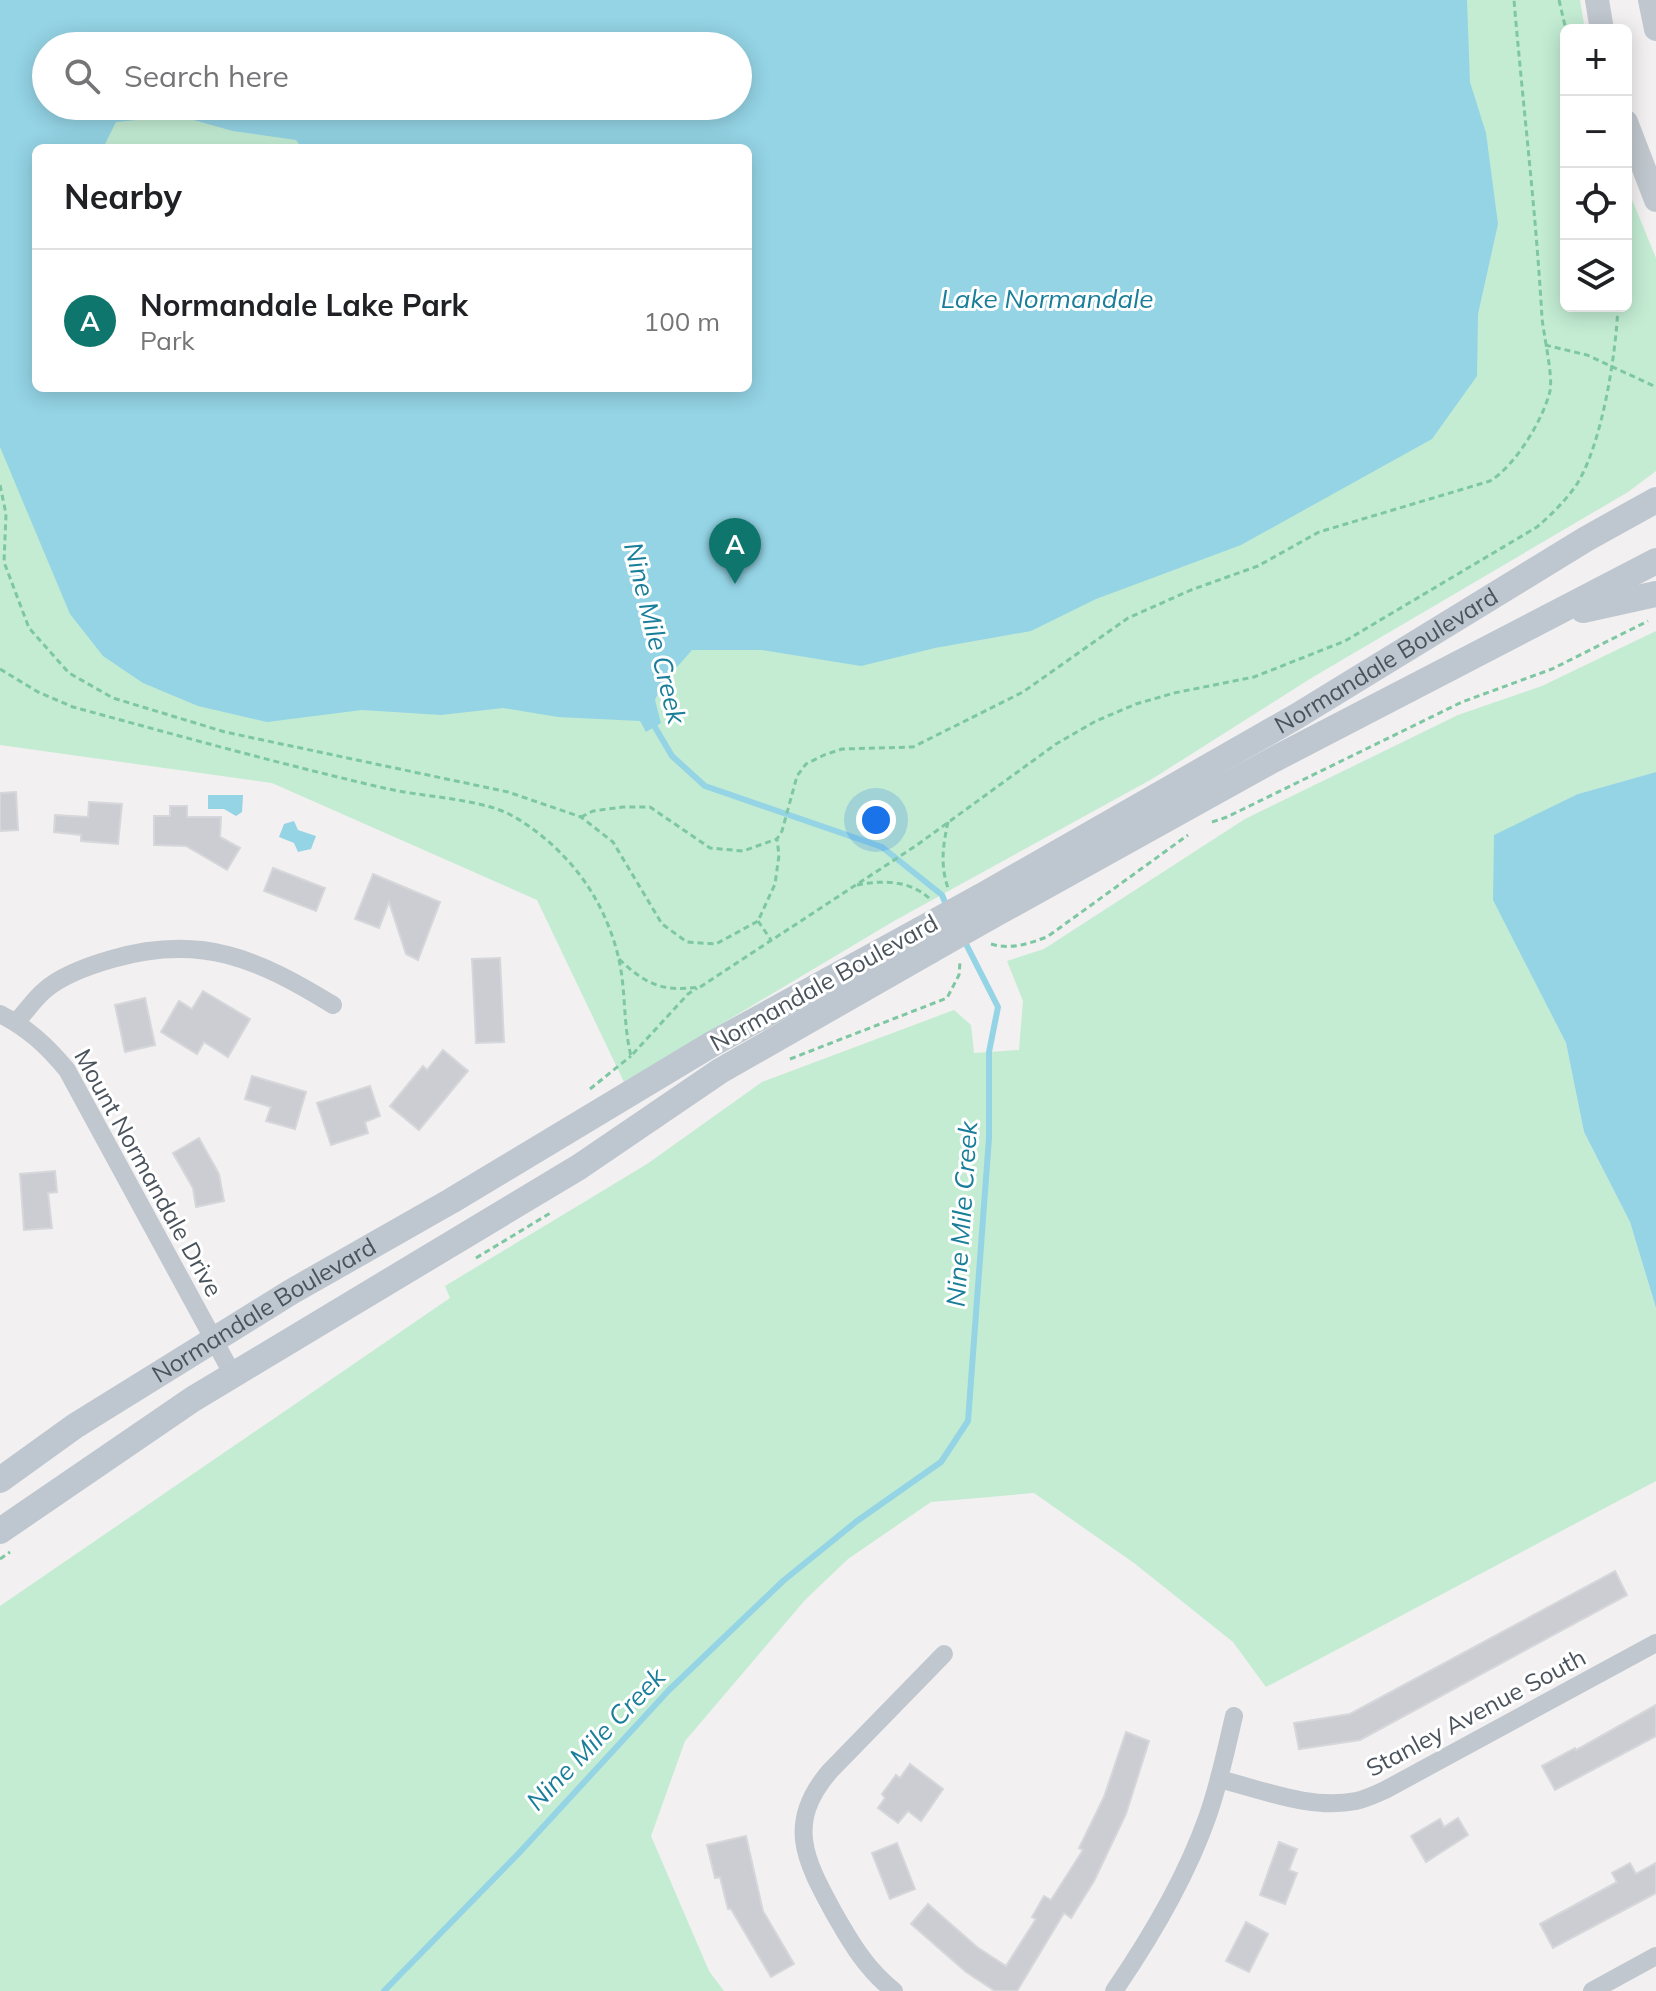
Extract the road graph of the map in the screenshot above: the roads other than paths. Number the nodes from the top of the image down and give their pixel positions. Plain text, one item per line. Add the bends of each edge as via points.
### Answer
1 (1598, 0) edge
2 (1650, 0) edge
3 (1601, 24) edge
4 (1656, 29) edge
5 (1632, 138) edge
6 (1656, 200) edge
7 (1656, 483) edge
8 (1656, 500) edge
9 (1586, 539) junction
10 (1656, 561) edge
11 (1656, 594) edge
12 (1552, 616) junction
13 (985, 907) junction
14 (925, 940) junction
15 (333, 1005) dead end
16 (8, 1018) edge
17 (213, 1339) junction
18 (233, 1375) junction
19 (0, 1480) edge
20 (0, 1531) edge
21 (1656, 1643) edge
22 (944, 1654) dead end
23 (1234, 1716) dead end
24 (1219, 1779) junction
25 (1656, 1956) edge
26 (894, 1991) edge
27 (1114, 1991) edge
28 (1592, 1991) edge

1 - 3 street
2 - 4 street
5 - 6 street
7 - 9 main road
8 - 9 main road, Normandale Boulevard
9 - 13 main road, Normandale Boulevard
10 - 12 main road, Normandale Boulevard
11 - 12 main road
12 - 13 main road, Normandale Boulevard
13 - 14 main road, Normandale Boulevard, bridge
14 - 17 main road, Normandale Boulevard via 712,1044
14 - 18 main road, Normandale Boulevard via 579,1167
15 - 16 street via 258,963 210,950 172,947 92,965 46,989
16 - 17 street, Mount Normandale Drive via 49,1048 67,1070
17 - 18 street, Mount Normandale Drive
17 - 19 main road, Normandale Boulevard
18 - 20 main road, Normandale Boulevard
21 - 24 street, Stanley Avenue South via 1358,1801 1300,1800
22 - 26 street via 830,1771 814,1790 805,1813 806,1858 816,1880 864,1963
23 - 24 street
24 - 27 street via 1180,1882
25 - 28 street

